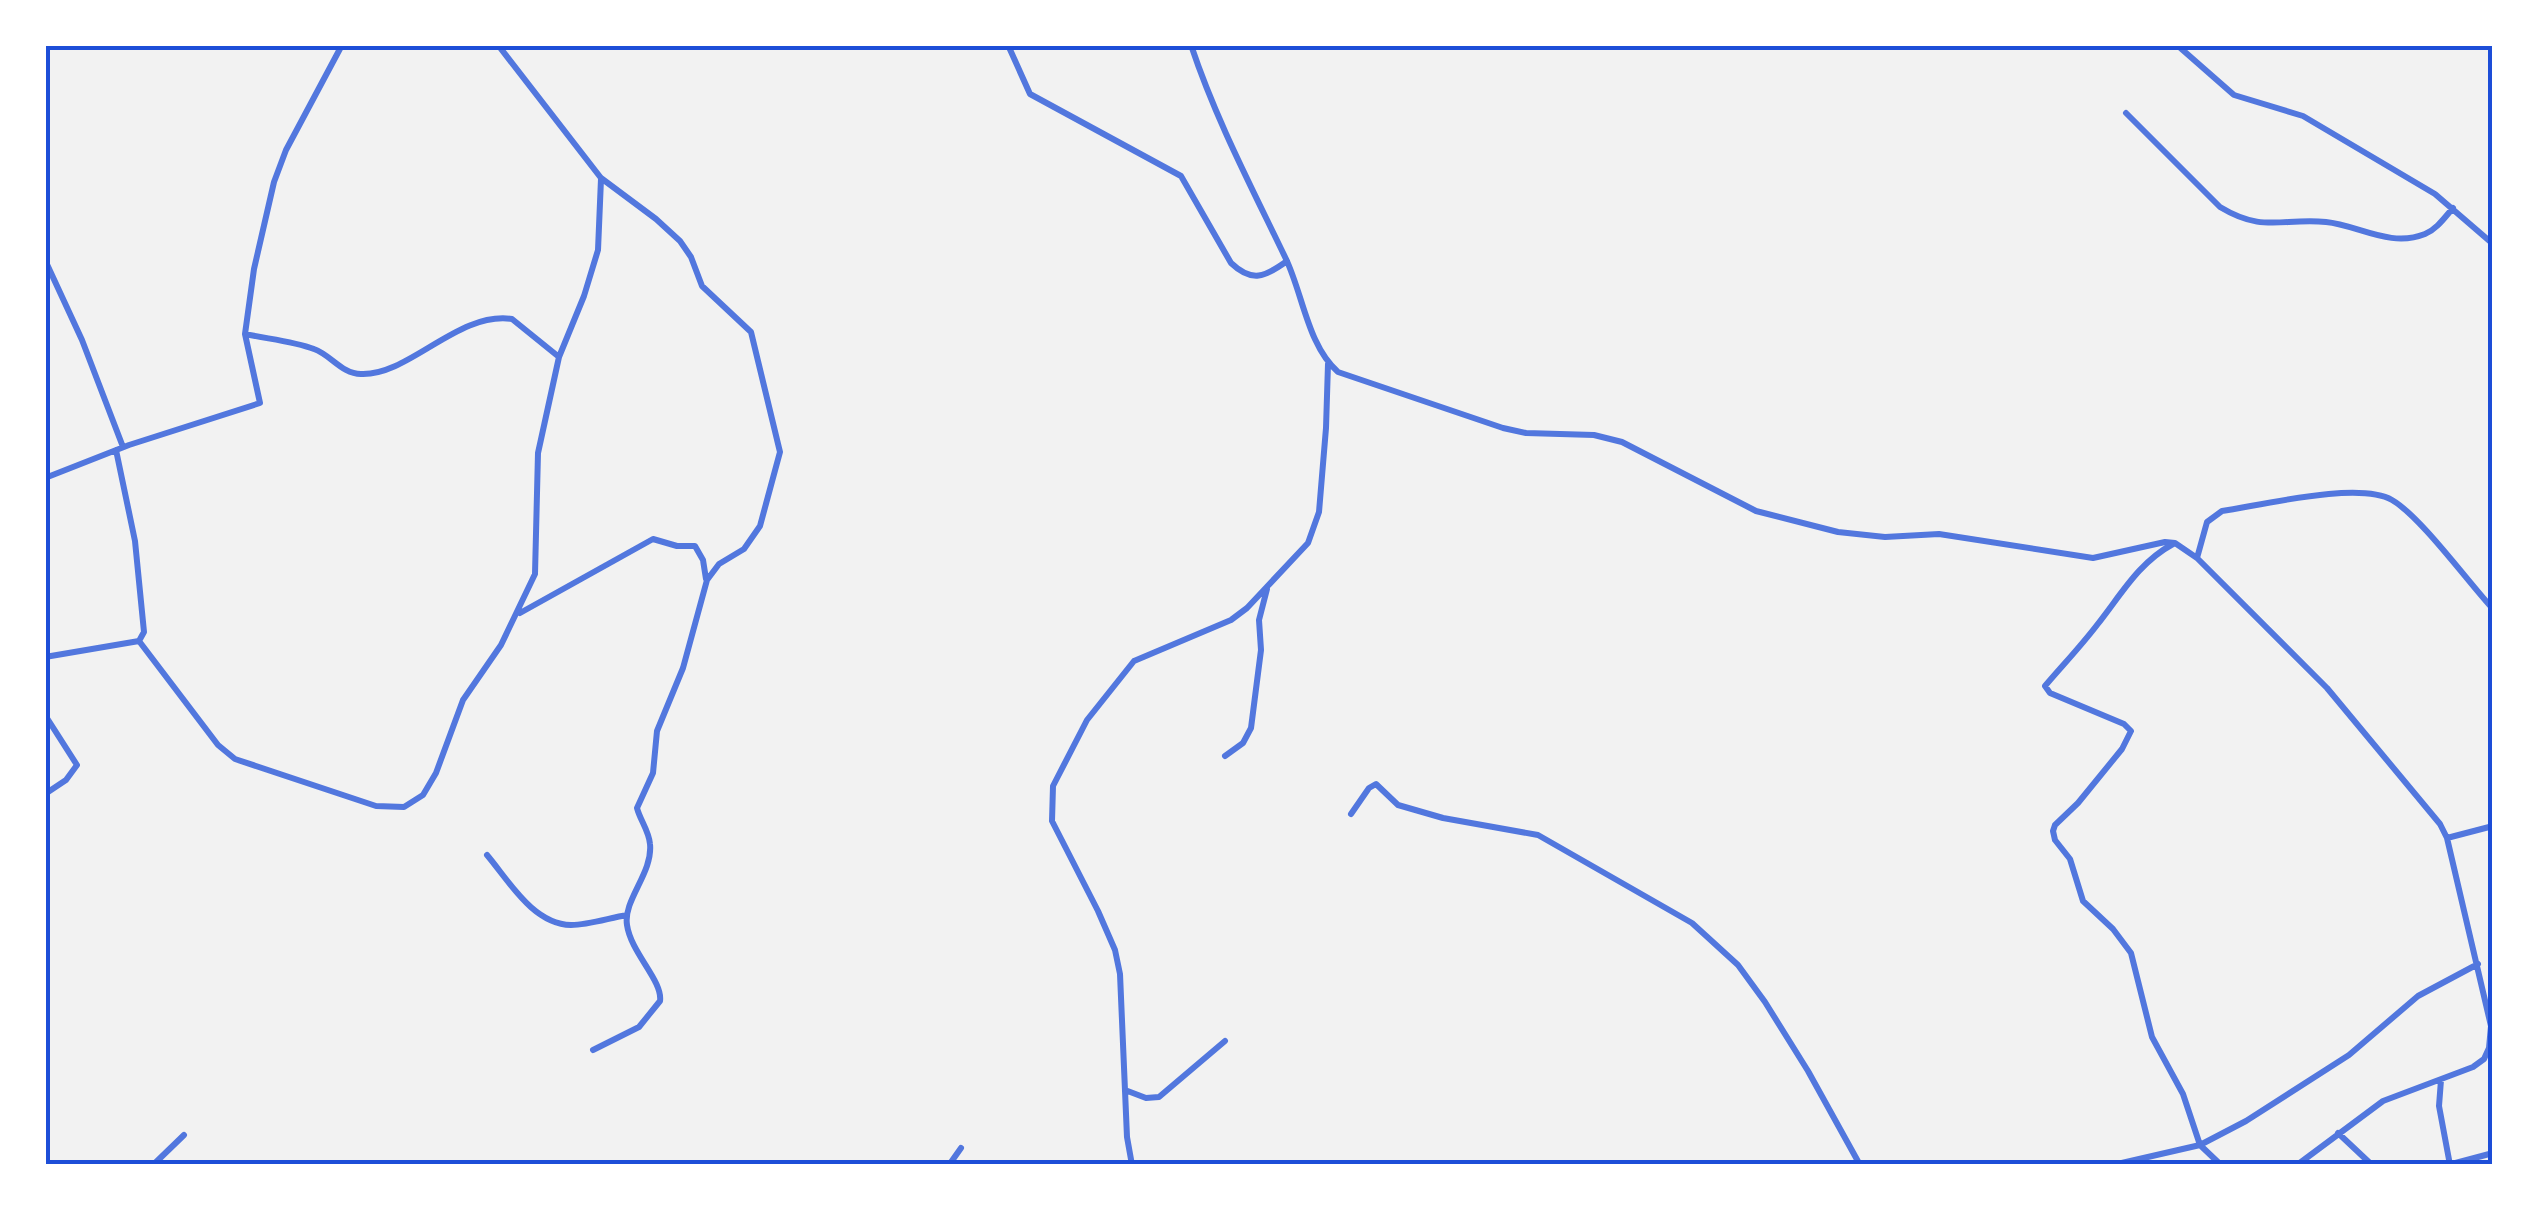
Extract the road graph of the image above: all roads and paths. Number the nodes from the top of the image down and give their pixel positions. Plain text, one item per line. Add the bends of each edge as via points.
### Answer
1 (342, 45) edge
2 (498, 45) edge
3 (1008, 45) edge
4 (1191, 45) edge
5 (2177, 45) edge
6 (2126, 114) dead end
7 (601, 178) junction
8 (2454, 208) junction
9 (2493, 244) edge
10 (45, 260) edge
11 (1287, 261) junction
12 (245, 334) junction
13 (559, 356) junction
14 (1328, 363) junction
15 (120, 448) junction
16 (45, 478) edge
17 (45, 527) edge
18 (45, 541) edge
19 (2175, 543) junction
20 (2197, 558) junction
21 (707, 580) junction
22 (1267, 588) junction
23 (2493, 609) edge
24 (519, 614) junction
25 (139, 641) junction
26 (45, 657) edge
27 (45, 714) edge
28 (1225, 756) dead end
29 (45, 794) edge
30 (1351, 814) dead end
31 (2493, 826) edge
32 (2448, 838) junction
33 (487, 855) dead end
34 (627, 915) junction
35 (2478, 964) junction
36 (1225, 1041) dead end
37 (2488, 1048) junction
38 (593, 1050) dead end
39 (2493, 1064) edge
40 (2440, 1080) junction
41 (1125, 1090) junction
42 (2338, 1133) junction
43 (184, 1135) dead end
44 (2200, 1145) junction
45 (961, 1148) dead end
46 (2493, 1153) edge
47 (153, 1165) edge
48 (949, 1165) edge
49 (1132, 1165) edge
50 (1860, 1165) edge
51 (2113, 1165) edge
52 (2221, 1165) edge
53 (2296, 1165) edge
54 (2372, 1165) edge
55 (2449, 1165) edge

1 - 12 street via 274,182
2 - 7 street
3 - 11 street via 1030,94 1181,176 1243,274 1270,274
4 - 11 street via 1239,167
5 - 8 street via 2234,94 2303,116
6 - 8 street via 2220,207 2261,224 2328,222 2406,238 2424,234
7 - 13 street via 596,260
7 - 21 street via 680,241 702,286 754,340 778,466 752,539
8 - 9 street
10 - 15 street
11 - 14 street
12 - 13 street via 309,347 362,374 488,318 504,318
12 - 15 street via 260,403
13 - 24 street via 538,453 538,561
14 - 19 street via 1348,377 1503,428 1622,442 1756,511 1838,532 1939,534 2093,558
14 - 22 street via 1314,530
15 - 16 street
15 - 25 street via 144,632
17 - 18 street
19 - 20 street
19 - 44 street via 2121,590 2045,686 2131,731 2053,832 2083,901 2130,953 2152,1037 2183,1094
20 - 23 street via 2207,522 2222,510 2364,492 2405,510
20 - 32 street via 2350,713
21 - 24 street via 695,546 653,539
21 - 34 street via 657,732 652,774 636,808 650,848
22 - 28 street via 1250,728
22 - 41 street via 1231,620 1134,661 1087,720 1052,786 1052,821 1115,950
24 - 25 street via 462,700 423,795 404,807 351,800 227,754
25 - 26 street
27 - 29 street via 78,765
30 - 50 street via 1376,784 1398,805 1538,835 1692,923 1766,1002
31 - 32 street
32 - 35 street
33 - 34 street via 528,904 554,922
34 - 38 street via 636,954 658,984 660,1001 639,1027
35 - 37 street via 2491,1026
35 - 44 street via 2404,1006 2349,1055 2273,1106
36 - 41 street via 1160,1097
37 - 39 street
37 - 40 street via 2474,1068
40 - 42 street via 2383,1101
40 - 55 street
41 - 49 street
42 - 53 street
42 - 54 street
43 - 47 street
44 - 51 street
44 - 52 street
45 - 48 street
46 - 55 street

